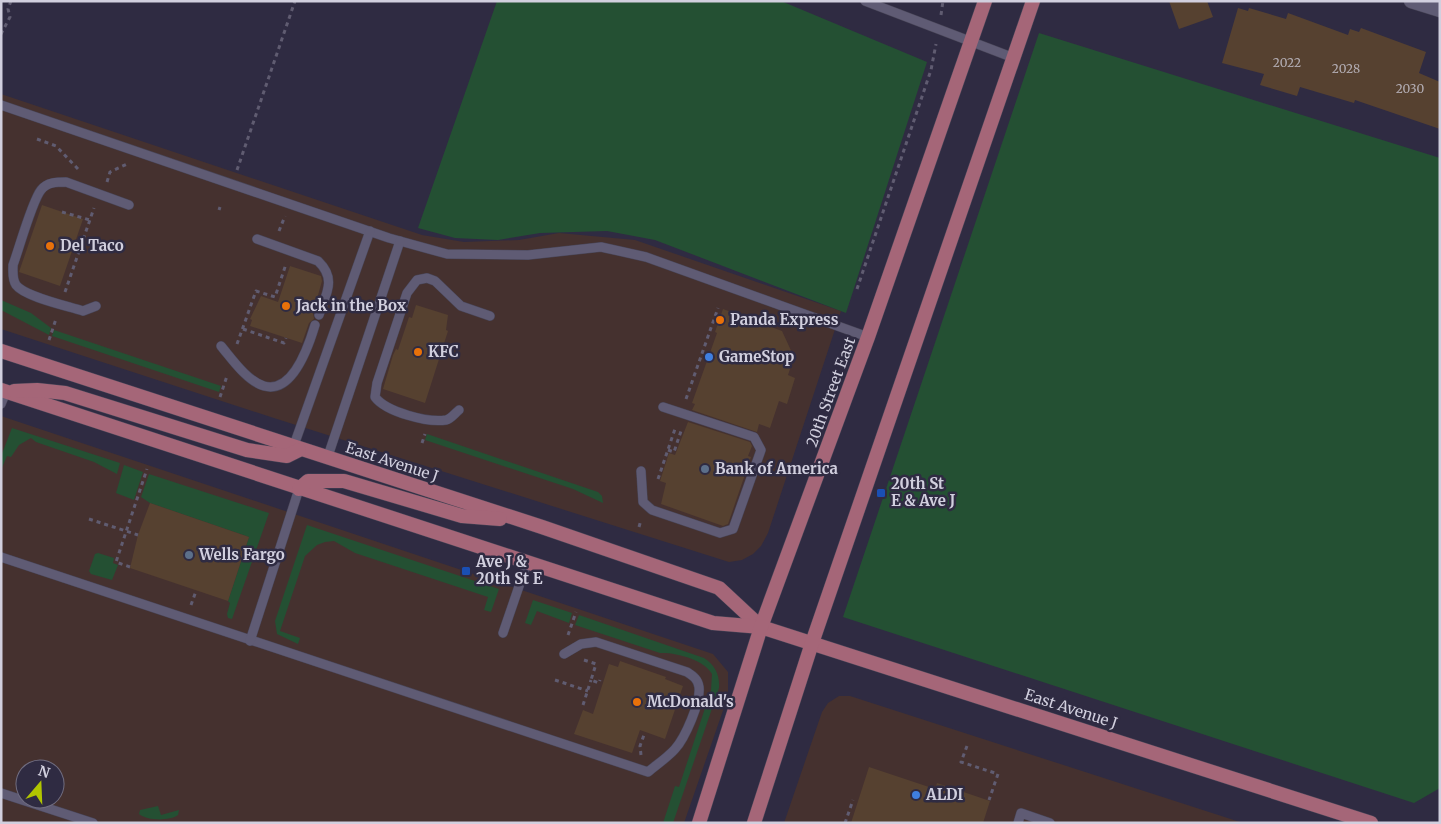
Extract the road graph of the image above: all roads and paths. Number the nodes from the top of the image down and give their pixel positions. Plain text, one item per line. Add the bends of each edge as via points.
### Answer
1 (11, 1) edge
2 (295, 1) edge
3 (865, 1) edge
4 (985, 1) edge
5 (1033, 1) edge
6 (1412, 1) edge
7 (1440, 10) edge
8 (1, 34) edge
9 (971, 42) junction
10 (1014, 58) junction
11 (931, 70) dead end
12 (1, 105) edge
13 (37, 139) dead end
14 (117, 170) dead end
15 (237, 170) dead end
16 (81, 172) dead end
17 (102, 180) dead end
18 (96, 201) dead end
19 (129, 205) dead end
20 (62, 212) dead end
21 (90, 220) junction
22 (283, 222) dead end
23 (370, 231) junction
24 (279, 233) dead end
25 (257, 239) dead end
26 (400, 241) junction
27 (278, 259) dead end
28 (857, 289) dead end
29 (64, 297) dead end
30 (96, 306) dead end
31 (718, 308) dead end
32 (319, 315) dead end
33 (490, 316) dead end
34 (57, 317) dead end
35 (315, 325) dead end
36 (243, 329) junction
37 (868, 337) junction
38 (286, 338) dead end
39 (49, 340) dead end
40 (221, 346) dead end
41 (236, 347) dead end
42 (1, 351) edge
43 (229, 369) dead end
44 (3, 395) edge
45 (220, 397) dead end
46 (686, 398) dead end
47 (664, 407) dead end
48 (459, 410) dead end
49 (677, 423) dead end
50 (684, 423) dead end
51 (296, 449) junction
52 (668, 450) junction
53 (327, 458) junction
54 (147, 469) dead end
55 (640, 470) dead end
56 (655, 487) dead end
57 (299, 489) junction
58 (89, 519) dead end
59 (520, 520) junction
60 (126, 532) junction
61 (138, 535) dead end
62 (1, 556) edge
63 (527, 563) junction
64 (130, 567) dead end
65 (196, 592) dead end
66 (192, 604) dead end
67 (576, 612) dead end
68 (760, 626) junction
69 (503, 634) dead end
70 (568, 636) dead end
71 (250, 641) junction
72 (812, 643) junction
73 (564, 654) dead end
74 (579, 658) dead end
75 (555, 680) dead end
76 (591, 680) junction
77 (600, 680) dead end
78 (588, 691) junction
79 (583, 705) dead end
80 (645, 732) dead end
81 (967, 746) dead end
82 (641, 754) dead end
83 (1, 793) edge
84 (853, 800) dead end
85 (989, 800) dead end
86 (93, 823) edge
87 (699, 823) edge
88 (754, 823) edge
89 (846, 823) edge
90 (1018, 823) edge
91 (1050, 823) edge
92 (1371, 823) edge

1 - 8 path via 8,9 10,18
2 - 15 path
3 - 9 lane
4 - 9 main road, 20th Street East
5 - 10 main road
6 - 7 street
9 - 10 lane
9 - 37 main road, 20th Street East
10 - 72 main road
11 - 28 path
12 - 23 lane
13 - 16 path via 56,146
14 - 17 path via 110,172 107,182
18 - 21 path
19 - 30 lane via 66,182 47,185 37,196 13,265 12,276 16,285 25,291 83,311
20 - 21 path
21 - 29 path
22 - 24 path
23 - 26 lane
23 - 51 lane
25 - 32 lane via 318,261 324,267 329,284
26 - 37 lane via 447,254 528,255 601,246 646,257
26 - 53 lane
27 - 36 path via 286,262 275,297 256,291
31 - 46 path
33 - 48 lane via 461,306 435,280 417,280 407,293 377,383 375,397 380,404 426,420 448,420
34 - 39 path
35 - 40 lane via 307,350 293,373 274,386 264,386 255,381
36 - 38 path via 284,343
36 - 41 path
37 - 68 main road, 20th Street East
42 - 51 main road, East Avenue J
43 - 45 path
44 - 51 main road via 37,390 65,393 247,450 287,456
44 - 57 main road, East Avenue J
47 - 55 lane via 754,437 760,450 733,529 720,533 652,510 643,502
49 - 52 path
50 - 52 path via 674,452
51 - 53 main road, East Avenue J
52 - 56 path
53 - 59 main road, East Avenue J
54 - 60 path
57 - 59 main road via 308,481 344,481 462,516
57 - 63 main road, East Avenue J
57 - 71 lane
58 - 60 path
59 - 68 main road, East Avenue J via 719,588
60 - 61 path
60 - 64 path via 116,562
62 - 71 lane
63 - 68 main road, East Avenue J via 713,623
63 - 69 lane
65 - 66 path
67 - 70 path
68 - 72 main road, East Avenue J
68 - 87 main road, 20th Street East
71 - 73 lane via 648,772 676,749 698,699 699,687 695,677 596,642 581,644
72 - 88 main road
72 - 92 main road, East Avenue J
74 - 76 path via 596,664
75 - 78 path
76 - 77 path via 599,683
76 - 78 path
78 - 79 path
80 - 82 path
81 - 85 path via 961,762 998,774
83 - 86 lane
84 - 89 path
90 - 91 lane via 1021,813

